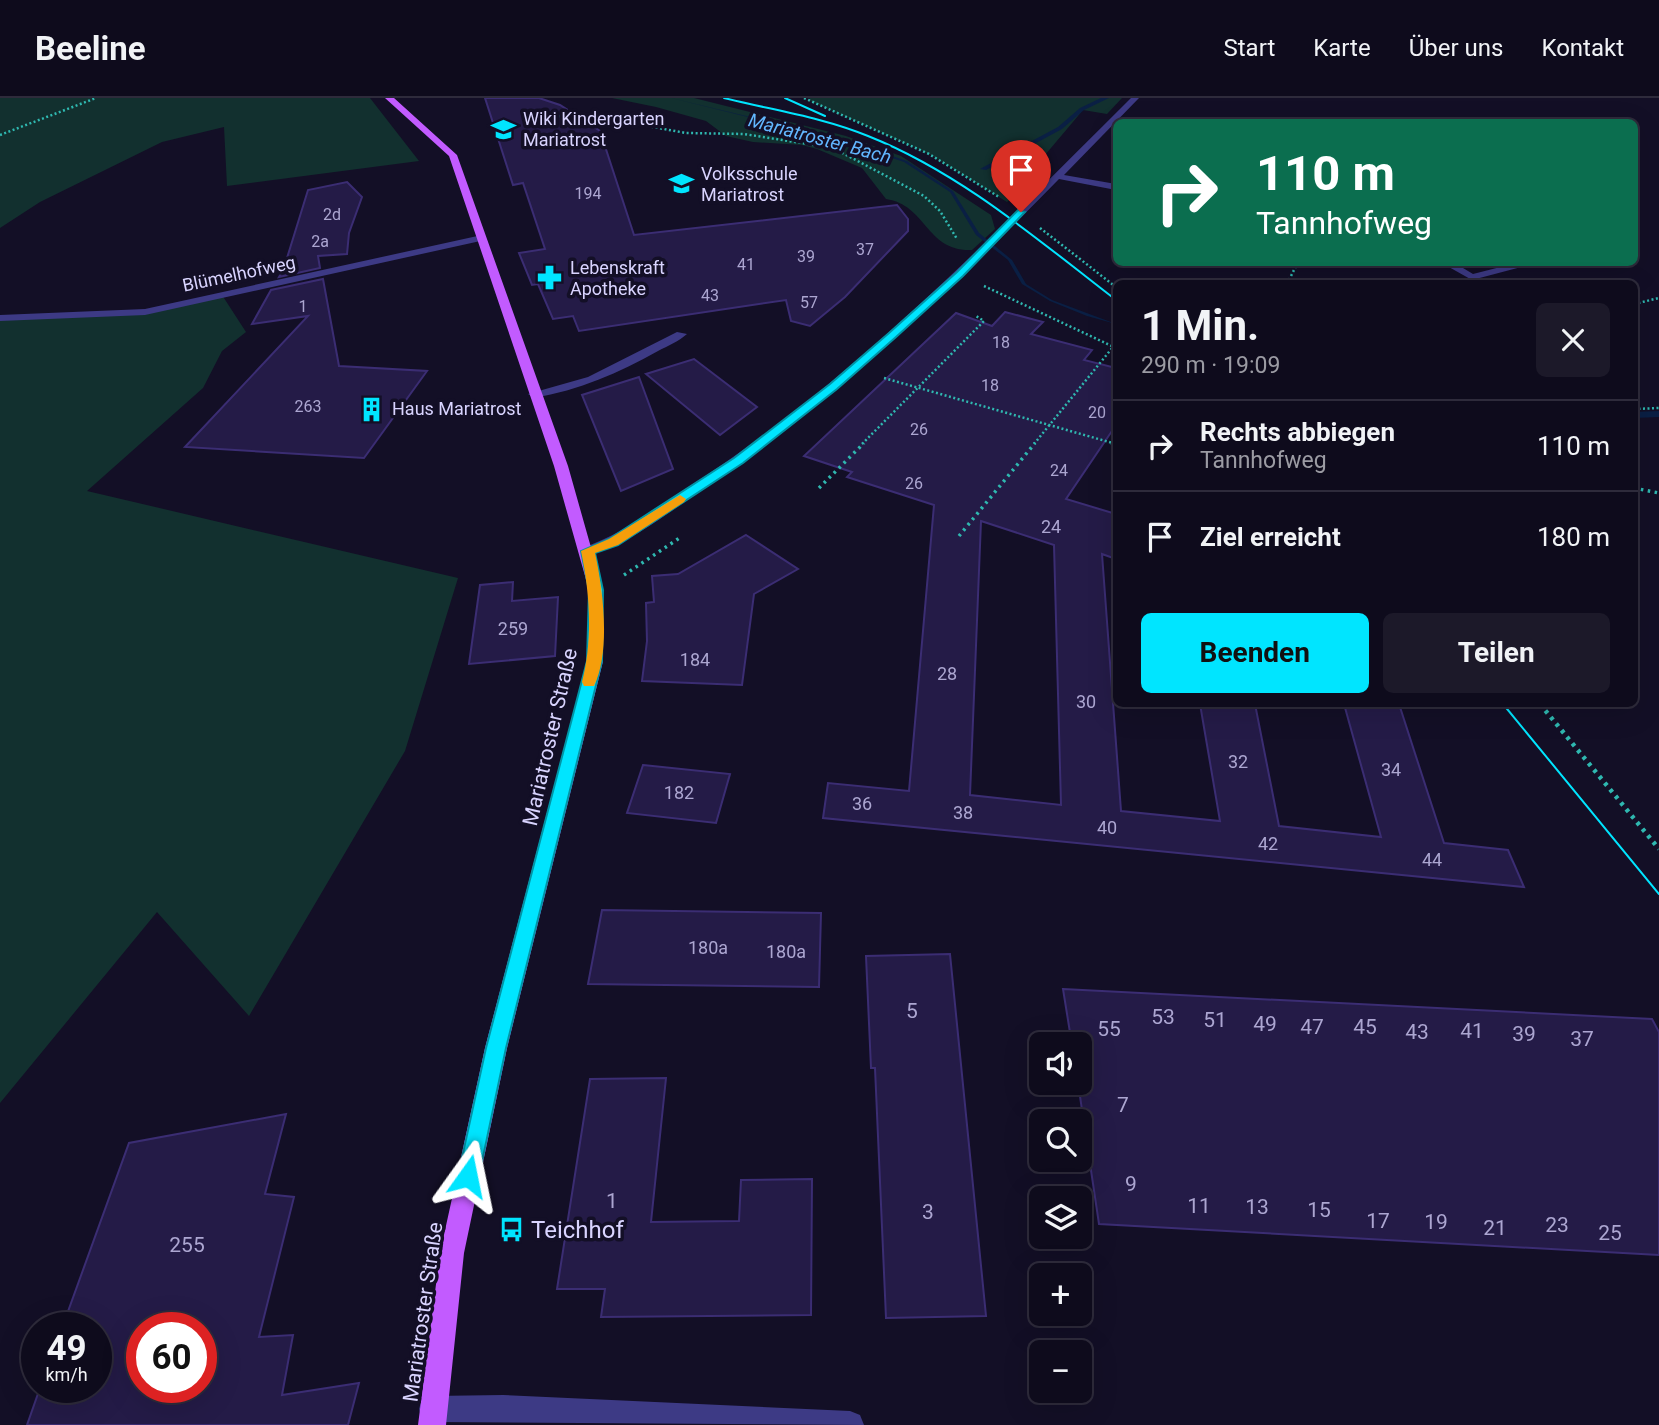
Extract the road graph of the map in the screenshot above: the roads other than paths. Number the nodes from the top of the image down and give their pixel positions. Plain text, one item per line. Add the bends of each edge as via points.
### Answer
1 (389, 98) edge
2 (1135, 98) edge
3 (1113, 119) edge
4 (1113, 119) edge
5 (1055, 176) junction
6 (1113, 186) edge
7 (482, 238) junction
8 (1451, 266) edge
9 (1520, 266) edge
10 (1485, 275) junction
11 (1494, 280) edge
12 (0, 318) edge
13 (681, 334) dead end
14 (534, 394) junction
15 (587, 551) junction
16 (432, 1417) edge
17 (850, 1425) edge

1 - 7 main road, Mariatroster Straße via 453,155
2 - 3 street
4 - 5 street
5 - 6 street
5 - 15 street via 960,274 834,386 739,461 614,542
7 - 12 street, Blümelhofweg via 145,312
7 - 14 main road, Mariatroster Straße
8 - 10 street via 1472,277
9 - 10 street
10 - 11 street
13 - 14 street via 608,374 558,392
14 - 15 main road, Mariatroster Straße
15 - 16 main road, Mariatroster Straße via 596,590 594,661 496,1048 452,1252
16 - 17 street via 517,1409

